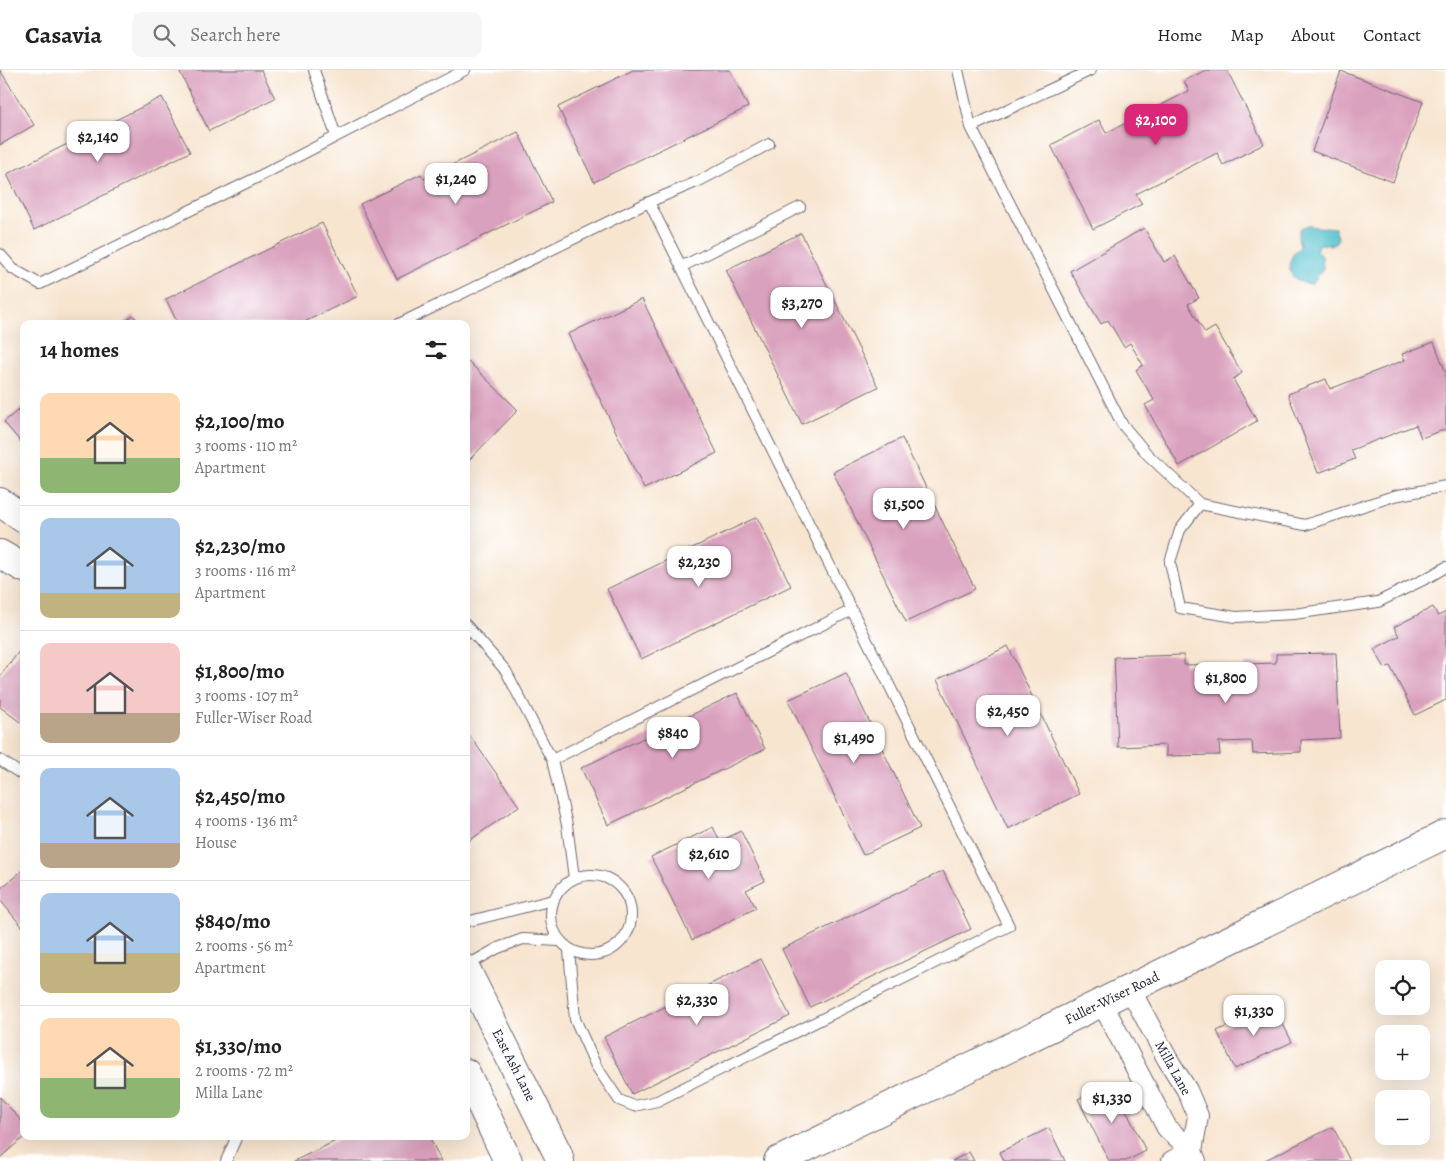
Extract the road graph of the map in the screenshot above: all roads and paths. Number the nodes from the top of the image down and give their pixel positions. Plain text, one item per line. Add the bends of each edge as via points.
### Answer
1 (314, 70) edge
2 (465, 70) edge
3 (958, 70) edge
4 (1091, 70) edge
5 (971, 127) junction
6 (336, 136) junction
7 (769, 144) dead end
8 (649, 202) junction
9 (800, 207) dead end
10 (0, 254) edge
11 (681, 267) junction
12 (407, 320) edge
13 (1446, 486) edge
14 (0, 502) edge
15 (1200, 504) junction
16 (20, 516) edge
17 (0, 554) edge
18 (20, 566) edge
19 (1446, 567) edge
20 (852, 610) junction
21 (470, 630) edge
22 (0, 760) edge
23 (552, 760) junction
24 (20, 773) edge
25 (1446, 834) edge
26 (574, 878) junction
27 (553, 900) junction
28 (470, 921) edge
29 (559, 941) junction
30 (569, 950) junction
31 (470, 966) edge
32 (470, 976) edge
33 (1130, 989) junction
34 (1102, 1003) junction
35 (470, 1081) edge
36 (235, 1140) edge
37 (1194, 1156) edge
38 (781, 1160) edge
39 (226, 1161) edge
40 (508, 1161) edge
41 (560, 1161) edge
42 (1172, 1161) edge

1 - 6 lane
2 - 6 lane
3 - 5 lane
4 - 5 lane
5 - 15 lane via 1122,424 1148,455
6 - 10 lane via 40,284 13,269
7 - 8 lane via 699,181
8 - 11 lane
8 - 12 lane
9 - 11 lane
11 - 20 lane
13 - 15 lane via 1394,496 1305,525
14 - 16 street
15 - 19 lane via 1180,530 1170,562 1180,608 1236,617 1294,614 1378,602
17 - 18 street
20 - 23 lane
20 - 30 lane via 1009,926 657,1100 634,1106 619,1100 596,1066 575,1019
21 - 23 lane via 506,671
22 - 24 lane
23 - 26 lane via 567,825
25 - 33 street, Fuller-Wiser Road
26 - 27 lane via 561,886
26 - 30 lane via 595,874 614,882 628,898 632,918 625,938 610,952 589,957
27 - 28 lane
27 - 29 lane via 550,921
29 - 30 lane
29 - 31 lane via 523,939 498,948
32 - 41 street, East Ash Lane
33 - 34 street, Fuller-Wiser Road
33 - 37 street, Milla Lane via 1187,1090 1198,1116
34 - 37 street via 1167,1128
34 - 38 street, Fuller-Wiser Road
35 - 40 street
36 - 39 lane
37 - 42 street

